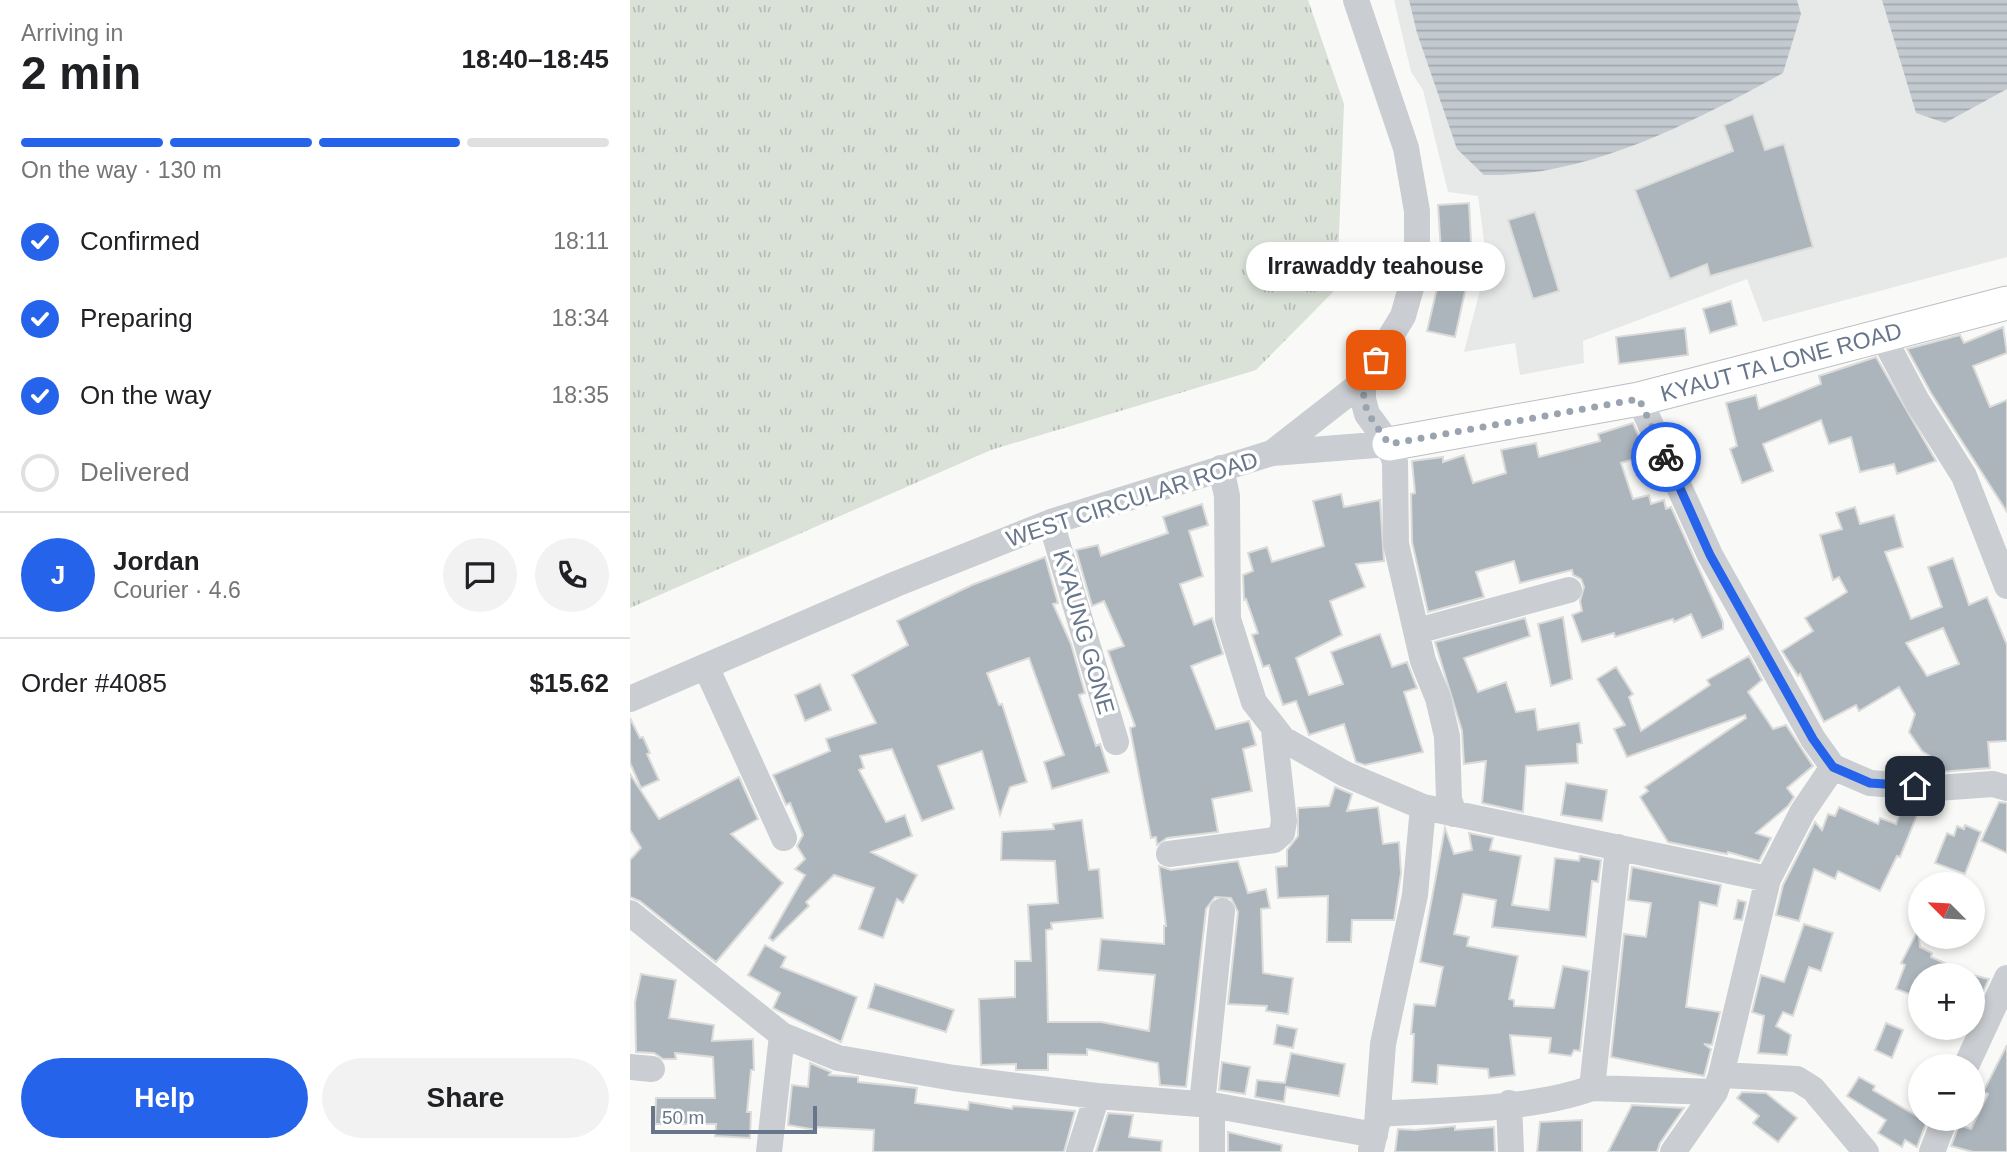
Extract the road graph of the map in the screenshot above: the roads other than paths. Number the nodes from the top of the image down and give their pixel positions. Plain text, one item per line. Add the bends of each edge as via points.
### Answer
1 (1356, 0) edge
2 (2007, 303) edge
3 (1882, 335) junction
4 (1363, 382) junction
5 (1639, 399) junction
6 (1389, 444) junction
7 (1272, 453) junction
8 (1222, 468) junction
9 (1051, 522) junction
10 (2007, 586) edge
11 (1569, 590) dead end
12 (1417, 631) junction
13 (706, 667) junction
14 (630, 699) edge
15 (1274, 730) junction
16 (1116, 742) dead end
17 (1833, 767) junction
18 (2007, 788) edge
19 (1423, 807) junction
20 (1454, 814) junction
21 (784, 838) dead end
22 (1618, 847) junction
23 (1169, 854) dead end
24 (1768, 879) junction
25 (1222, 911) dead end
26 (630, 912) edge
27 (2007, 978) edge
28 (782, 1035) junction
29 (1972, 1054) edge
30 (1718, 1083) junction
31 (1592, 1088) junction
32 (1097, 1096) junction
33 (1509, 1103) junction
34 (1207, 1105) junction
35 (1940, 1131) edge
36 (1375, 1134) edge
37 (769, 1152) edge
38 (1079, 1152) edge
39 (1212, 1152) edge
40 (1511, 1152) edge
41 (1673, 1152) edge
42 (1866, 1152) edge
43 (1932, 1152) edge

1 - 4 street, WEST CIRCULAR ROAD via 1406,148 1418,211 1417,267 1403,316
2 - 3 main road, KYAUT TA LONE ROAD
3 - 5 main road, KYAUT TA LONE ROAD
3 - 10 street via 1964,476
4 - 6 street via 1367,414
4 - 7 street, WEST CIRCULAR ROAD
5 - 6 main road, KYAUT TA LONE ROAD
5 - 17 street via 1710,555
6 - 7 street
6 - 12 street via 1395,462 1396,544
7 - 8 street, WEST CIRCULAR ROAD
8 - 9 street, WEST CIRCULAR ROAD
8 - 15 street via 1227,496 1228,619 1254,702
9 - 13 street, WEST CIRCULAR ROAD
9 - 16 street, KYAUNG GONE
11 - 12 street
12 - 20 street via 1447,736 1449,799
13 - 14 street, WEST CIRCULAR ROAD
13 - 21 street
15 - 19 street via 1345,774
15 - 23 street via 1282,833 1274,841
17 - 18 street via 1870,783
17 - 24 street via 1803,811
19 - 20 street
19 - 36 street via 1415,895 1383,1044
20 - 22 street
22 - 24 street
22 - 31 street
24 - 30 street
25 - 34 street
26 - 28 street
27 - 29 street
28 - 32 street via 838,1058
28 - 37 street
30 - 31 street
30 - 41 street
30 - 42 street via 1797,1079 1814,1088
31 - 33 street via 1573,1095
32 - 34 street
32 - 38 street
33 - 36 street
33 - 40 street
34 - 36 street
34 - 39 street
35 - 43 street

